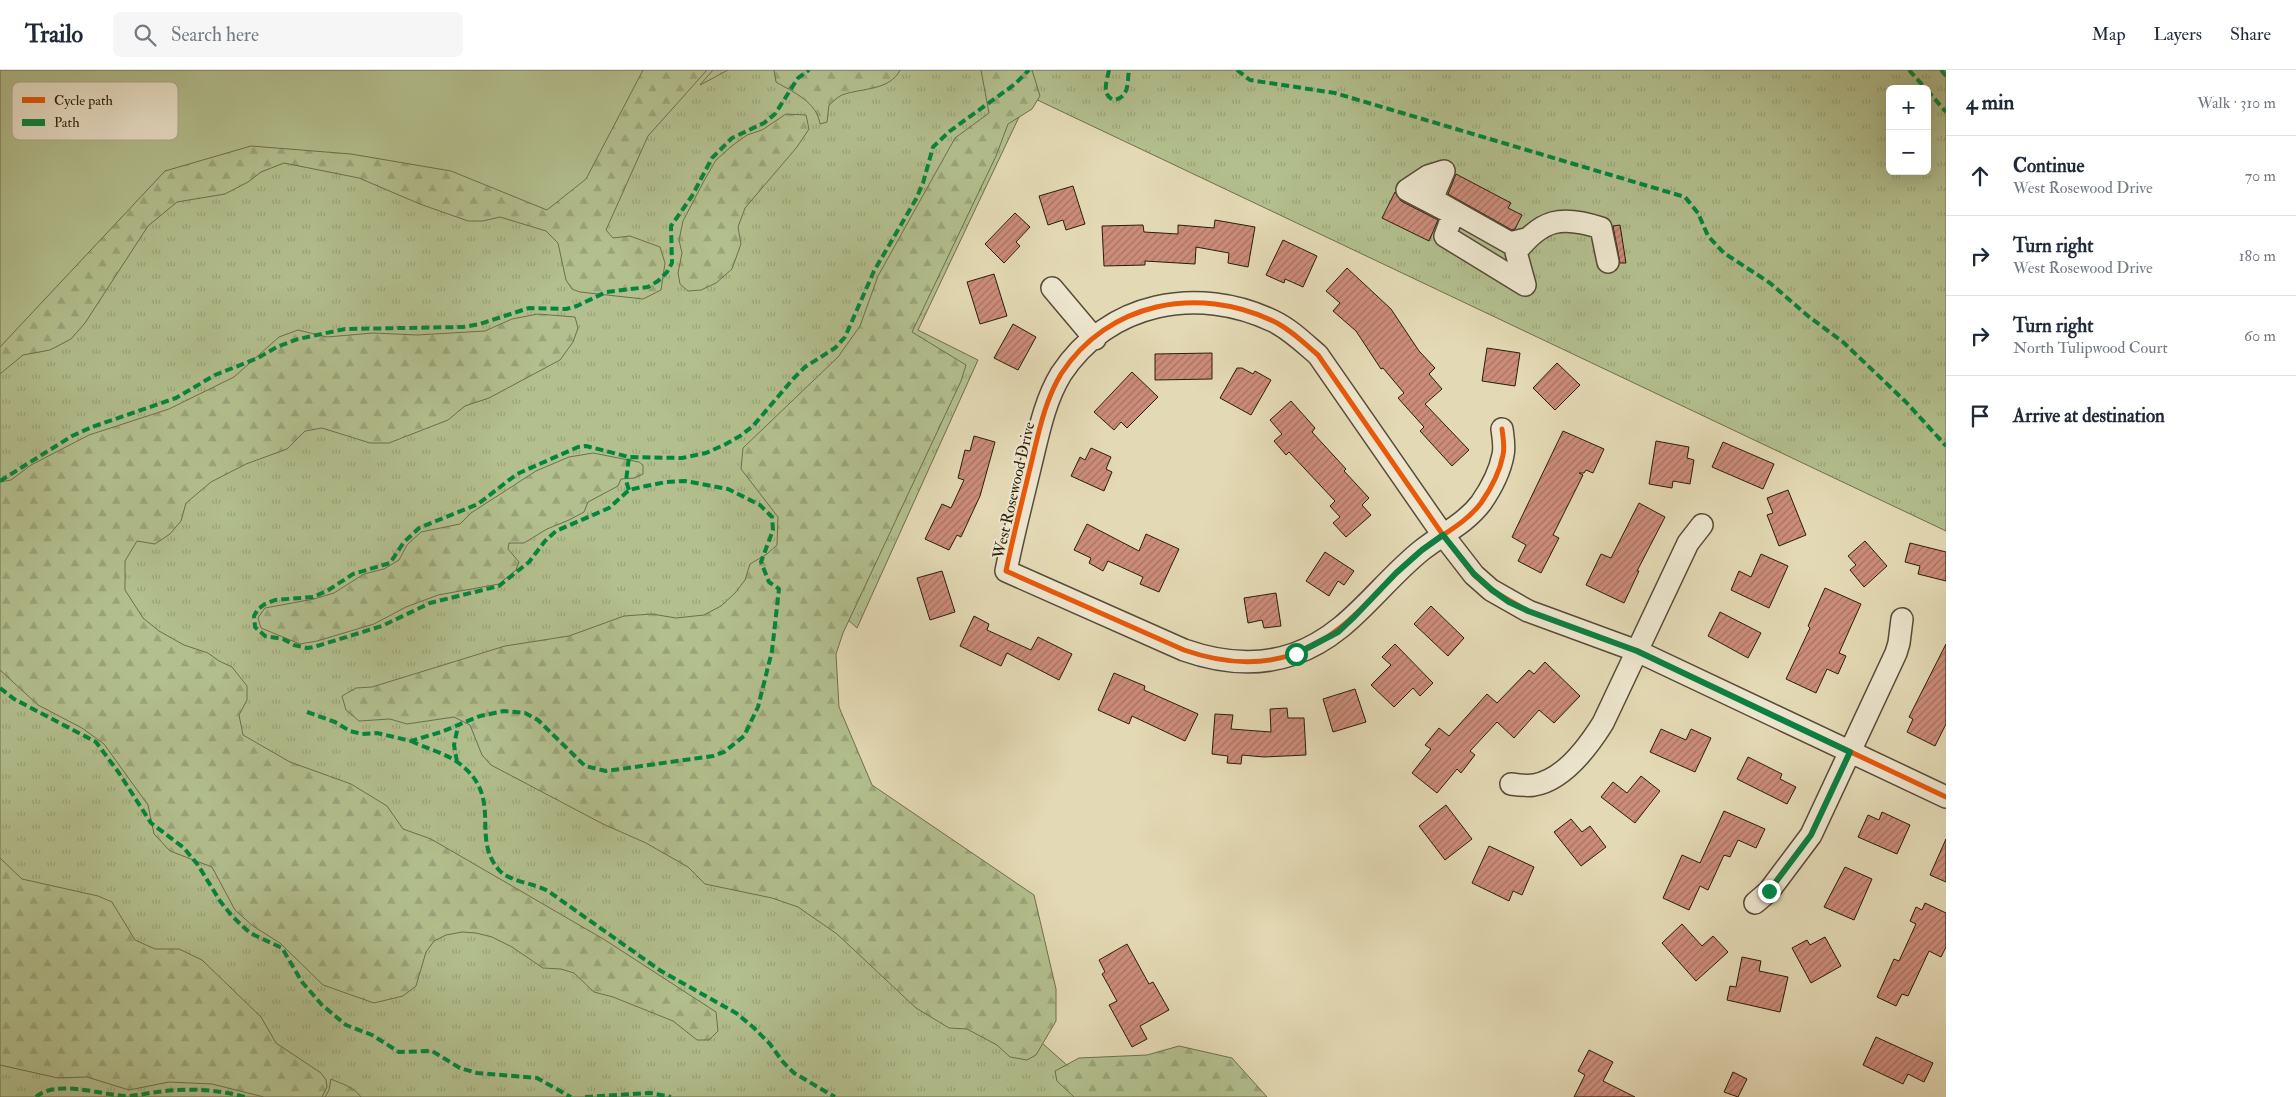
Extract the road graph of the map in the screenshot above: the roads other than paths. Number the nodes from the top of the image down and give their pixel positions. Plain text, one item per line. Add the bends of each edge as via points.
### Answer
1 (1526, 239) junction
2 (1608, 262) dead end
3 (1052, 288) dead end
4 (1095, 338) junction
5 (1502, 429) dead end
6 (1702, 525) dead end
7 (1443, 535) junction
8 (1902, 619) dead end
9 (1637, 651) junction
10 (1850, 752) junction
11 (1511, 784) dead end
12 (1946, 797) edge
13 (1755, 903) dead end

1 - 1 street via 1516,252 1525,285 1445,236 1453,214 1407,190 1428,176 1444,171 1432,199 1510,243
1 - 2 street via 1540,227 1558,222 1586,223 1601,228
3 - 4 street
4 - 7 street, West Rosewood Drive via 1136,313 1179,302 1226,304 1275,322 1295,334 1318,355
4 - 7 street, West Rosewood Drive via 1061,374 1048,401 1006,571 1184,650 1234,663 1256,662 1296,654 1338,632 1396,573
5 - 7 street via 1504,454 1487,494 1471,515
6 - 9 street via 1688,543
7 - 9 street, West Rosewood Drive via 1474,574 1509,602
8 - 10 street via 1896,653
9 - 10 street, West Rosewood Drive
9 - 11 street via 1603,723 1576,760 1544,783
10 - 12 street, West Rosewood Drive
10 - 13 street via 1811,835 1769,891

